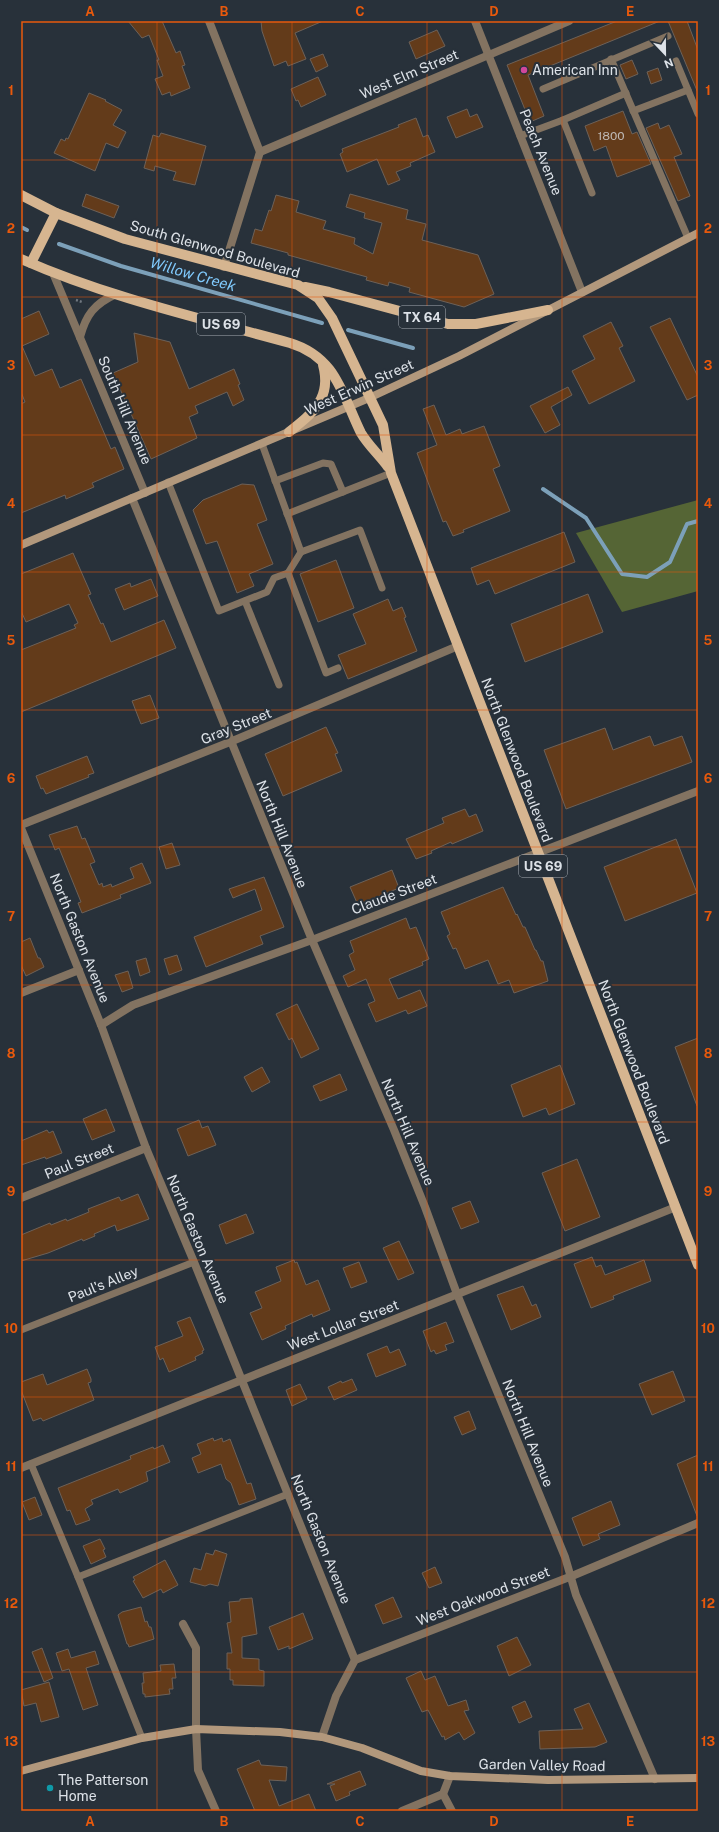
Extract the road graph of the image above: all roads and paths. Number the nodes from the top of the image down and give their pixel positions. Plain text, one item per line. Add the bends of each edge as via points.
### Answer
1 (209, 21) edge
2 (475, 21) edge
3 (569, 21) edge
4 (668, 36) dead end
5 (488, 55) junction
6 (611, 59) junction
7 (676, 61) dead end
8 (543, 89) dead end
9 (688, 90) junction
10 (626, 93) junction
11 (634, 111) junction
12 (698, 114) edge
13 (563, 120) junction
14 (520, 136) junction
15 (260, 152) junction
16 (592, 193) dead end
17 (21, 194) edge
18 (56, 213) junction
19 (698, 233) edge
20 (688, 238) junction
21 (21, 259) edge
22 (31, 263) junction
23 (224, 266) junction
24 (53, 273) junction
25 (298, 285) junction
26 (582, 292) junction
27 (116, 294) junction
28 (76, 300) dead end
29 (82, 302) dead end
30 (548, 310) junction
31 (80, 337) junction
32 (322, 361) junction
33 (369, 398) junction
34 (350, 407) junction
35 (289, 432) junction
36 (262, 444) junction
37 (389, 470) junction
38 (275, 481) junction
39 (168, 482) junction
40 (145, 492) junction
41 (343, 492) junction
42 (132, 498) junction
43 (287, 514) junction
44 (21, 545) edge
45 (301, 552) junction
46 (288, 573) junction
47 (382, 588) dead end
48 (245, 601) junction
49 (458, 646) junction
50 (338, 668) dead end
51 (279, 685) dead end
52 (230, 742) junction
53 (698, 791) edge
54 (21, 825) edge
55 (21, 828) edge
56 (538, 852) junction
57 (312, 940) junction
58 (79, 970) junction
59 (21, 993) edge
60 (101, 1025) junction
61 (146, 1148) junction
62 (21, 1198) edge
63 (676, 1208) junction
64 (194, 1262) junction
65 (698, 1265) edge
66 (457, 1294) junction
67 (21, 1330) edge
68 (241, 1379) junction
69 (31, 1464) junction
70 (21, 1468) edge
71 (288, 1494) junction
72 (698, 1523) edge
73 (572, 1576) junction
74 (78, 1577) junction
75 (183, 1624) dead end
76 (355, 1660) junction
77 (196, 1729) junction
78 (322, 1737) junction
79 (142, 1738) junction
80 (21, 1771) edge
81 (450, 1776) junction
82 (698, 1778) edge
83 (655, 1779) junction
84 (443, 1794) junction
85 (216, 1811) edge
86 (402, 1811) edge
87 (452, 1811) edge

1 - 15 street
2 - 5 street, Peach Avenue
3 - 5 street, West Elm Street
4 - 6 lane
5 - 14 street, Peach Avenue
5 - 15 street, West Elm Street
6 - 8 lane
6 - 10 lane
7 - 9 lane
9 - 11 lane
9 - 12 lane
10 - 11 lane
10 - 13 lane
11 - 20 lane
13 - 14 lane
13 - 16 lane
14 - 26 street, Peach Avenue
15 - 23 street
17 - 18 main road, South Glenwood Boulevard / US 69
18 - 22 main road
18 - 23 main road, South Glenwood Boulevard / US 69 via 125,239
19 - 20 main road, West Erwin Street / TX 64
20 - 26 main road, West Erwin Street / TX 64
21 - 22 main road, US 69
22 - 24 main road, US 69
23 - 25 main road, South Glenwood Boulevard / US 69
24 - 27 main road, US 69
24 - 31 street, South Hill Avenue
25 - 30 main road, TX 64 via 448,324 476,324
25 - 33 main road, South Glenwood Boulevard / US 69 via 318,298 326,308
26 - 30 main road, West Erwin Street / TX 64
27 - 31 street via 97,304 87,318
27 - 32 main road, US 69 via 304,347
28 - 29 path
30 - 33 main road, West Erwin Street / TX 64 via 459,356
31 - 40 street, South Hill Avenue
32 - 34 main road, US 69 via 338,382
32 - 35 main road via 326,381 322,398 310,415
33 - 34 main road, West Erwin Street / TX 64
33 - 37 main road, North Glenwood Boulevard / US 69 via 383,425
34 - 35 main road, West Erwin Street
34 - 37 main road, North Glenwood Boulevard / US 69 via 362,434
35 - 36 main road, West Erwin Street
36 - 38 lane
36 - 39 main road, West Erwin Street
37 - 41 lane
37 - 49 main road, North Glenwood Boulevard / US 69
38 - 41 lane via 323,463 330,464
38 - 43 lane
39 - 40 main road, West Erwin Street
39 - 48 lane via 219,611
40 - 42 main road, West Erwin Street
41 - 43 lane
42 - 44 main road, West Erwin Street
42 - 52 street, North Hill Avenue
43 - 45 lane
45 - 46 lane
45 - 47 lane via 360,530
46 - 48 lane via 274,578 267,592
46 - 50 lane via 326,673
48 - 51 lane
49 - 52 street, Gray Street
49 - 56 main road, North Glenwood Boulevard / US 69
52 - 54 street, Gray Street
52 - 57 street, North Hill Avenue
53 - 56 street, Claude Street
55 - 58 street, North Gaston Avenue
56 - 57 street, Claude Street
56 - 63 main road, North Glenwood Boulevard / US 69
57 - 60 street, Claude Street via 132,1005
57 - 66 street, North Hill Avenue via 394,1130
58 - 59 street
58 - 60 street, North Gaston Avenue
60 - 61 street, North Gaston Avenue
61 - 62 street, Paul Street
61 - 64 street, North Gaston Avenue
63 - 65 main road, North Glenwood Boulevard / US 69
63 - 66 street, West Lollar Street
64 - 67 lane, Paul's Alley
64 - 68 street, North Gaston Avenue
66 - 68 street, West Lollar Street
66 - 73 street, North Hill Avenue
68 - 69 street, West Lollar Street
68 - 71 street, North Gaston Avenue
69 - 70 street, West Lollar Street
69 - 74 lane
71 - 74 lane
71 - 76 street, North Gaston Avenue
72 - 73 street, West Oakwood Street
73 - 76 street, West Oakwood Street
73 - 83 street, North Hill Avenue via 576,1595
74 - 79 lane
75 - 77 street via 196,1648
76 - 78 street via 336,1696
77 - 78 main road via 280,1732
77 - 79 main road
77 - 85 street via 198,1770
78 - 81 main road via 362,1748 421,1771
79 - 80 main road
81 - 83 main road, Garden Valley Road via 548,1780
81 - 84 street
82 - 83 main road, Garden Valley Road
84 - 86 street
84 - 87 street

